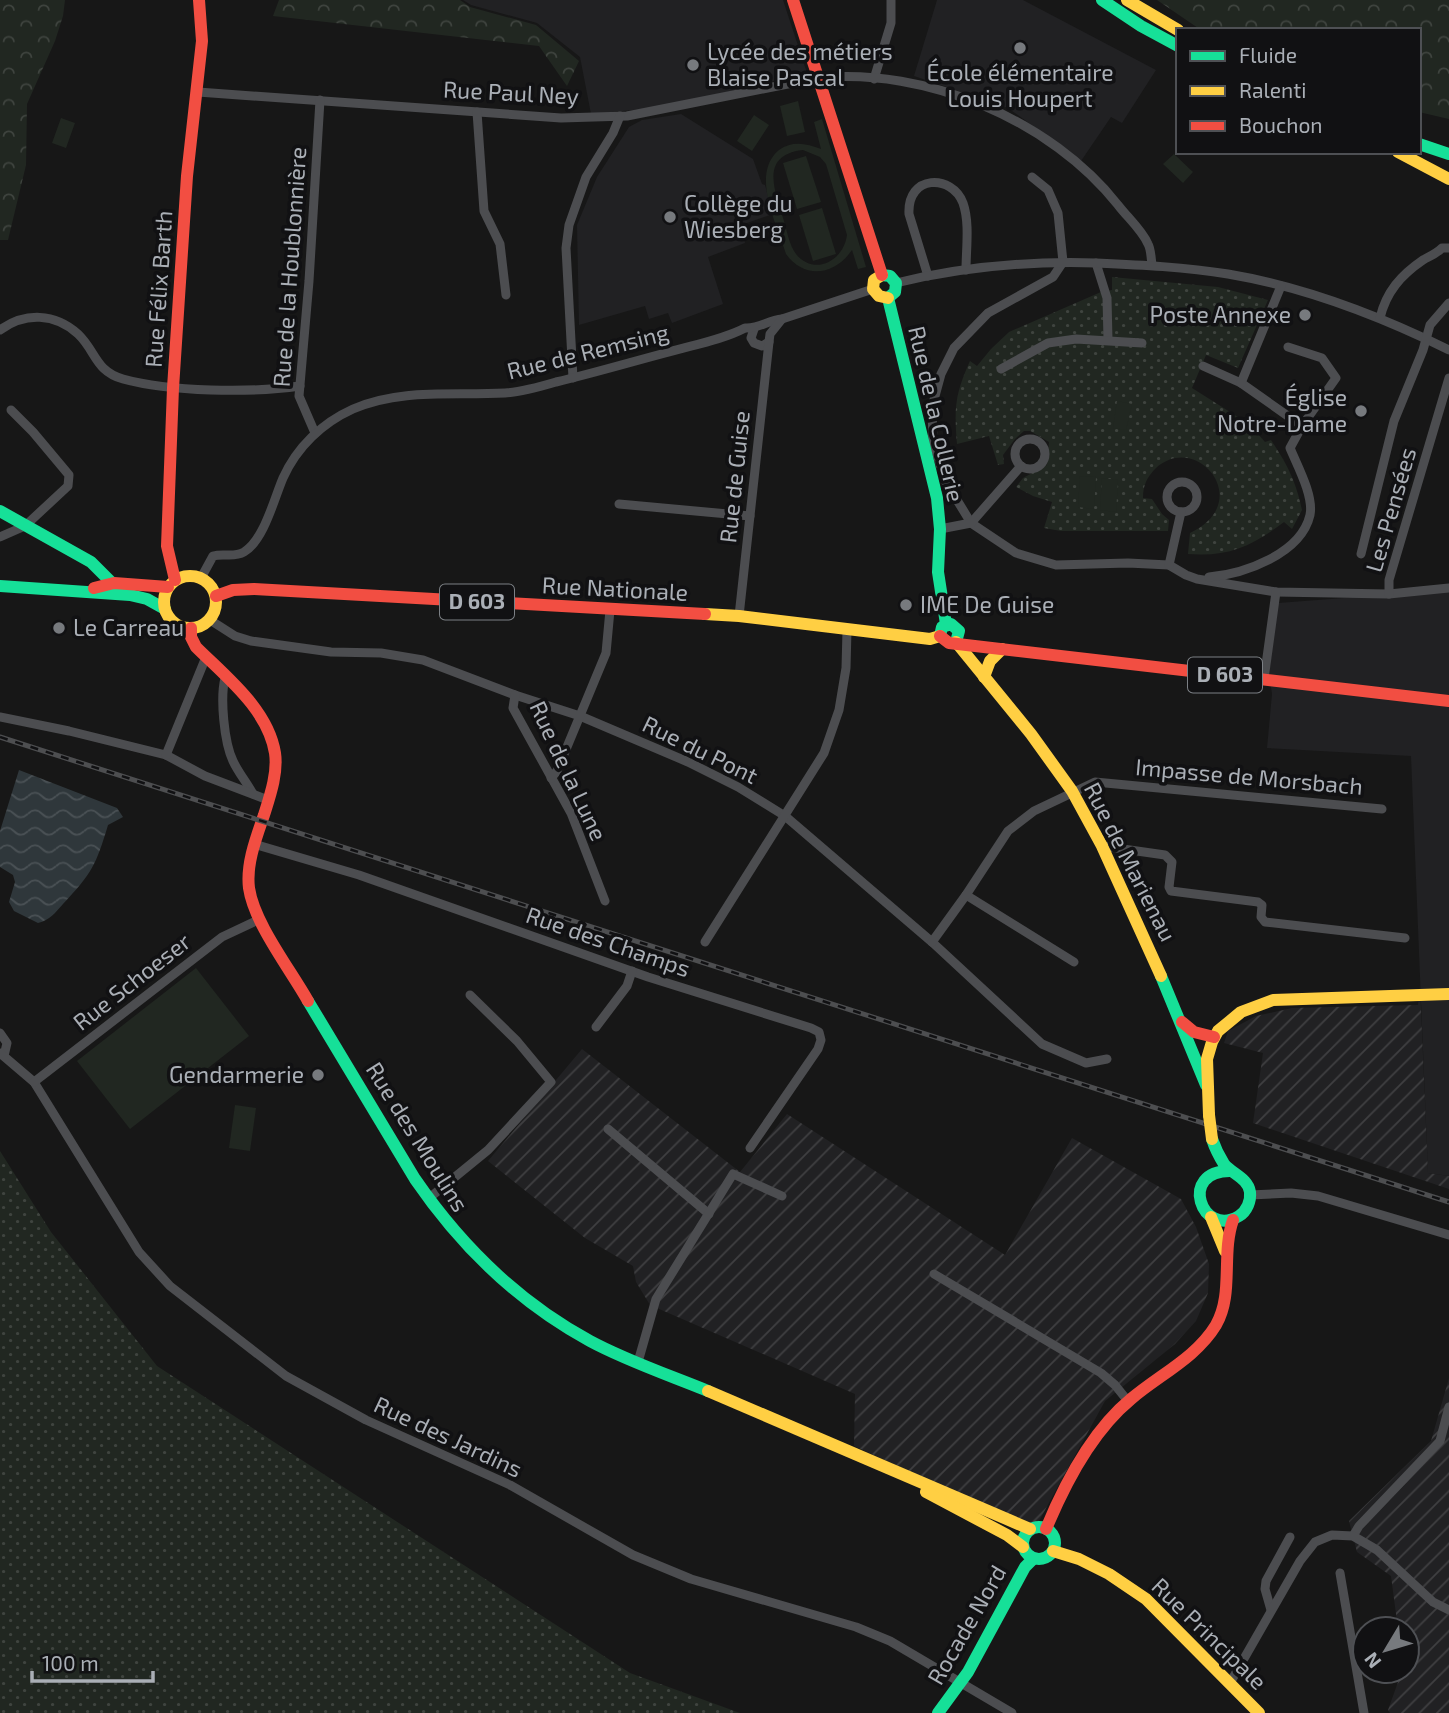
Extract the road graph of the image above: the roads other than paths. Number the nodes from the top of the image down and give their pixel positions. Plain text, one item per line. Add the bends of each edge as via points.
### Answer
1 (199, 0) edge
2 (793, 0) edge
3 (891, 0) edge
4 (1102, 0) edge
5 (1126, 0) edge
6 (1176, 29) edge
7 (1176, 45) edge
8 (818, 78) junction
9 (874, 79) junction
10 (198, 92) junction
11 (320, 100) junction
12 (477, 111) junction
13 (620, 116) junction
14 (1421, 145) edge
15 (1403, 154) edge
16 (1405, 154) edge
17 (1449, 154) edge
18 (1449, 169) edge
19 (1032, 177) dead end
20 (1449, 179) edge
21 (1449, 248) edge
22 (1063, 262) junction
23 (1096, 263) junction
24 (1152, 265) junction
25 (966, 270) junction
26 (881, 275) junction
27 (928, 276) junction
28 (896, 283) junction
29 (1281, 286) junction
30 (873, 289) junction
31 (506, 295) dead end
32 (888, 298) junction
33 (1449, 303) edge
34 (1380, 318) junction
35 (782, 319) junction
36 (0, 330) edge
37 (756, 331) junction
38 (769, 338) junction
39 (1427, 339) junction
40 (1108, 340) junction
41 (1142, 343) dead end
42 (1288, 348) dead end
43 (1449, 349) edge
44 (1203, 366) dead end
45 (1001, 369) dead end
46 (573, 378) junction
47 (1449, 379) edge
48 (1241, 383) junction
49 (300, 386) junction
50 (173, 388) junction
51 (11, 410) dead end
52 (1302, 426) junction
53 (315, 433) junction
54 (1021, 467) dead end
55 (619, 504) dead end
56 (0, 511) edge
57 (1181, 512) dead end
58 (750, 516) junction
59 (971, 523) junction
60 (25, 526) junction
61 (940, 530) junction
62 (0, 537) edge
63 (1361, 554) dead end
64 (1169, 565) junction
65 (201, 578) junction
66 (1197, 579) junction
67 (112, 583) junction
68 (172, 584) junction
69 (0, 586) edge
70 (1449, 588) edge
71 (83, 591) junction
72 (1276, 592) junction
73 (1389, 594) junction
74 (216, 596) junction
75 (165, 609) junction
76 (610, 610) junction
77 (739, 616) junction
78 (210, 620) junction
79 (191, 628) junction
80 (847, 630) junction
81 (943, 630) junction
82 (958, 636) junction
83 (1002, 649) junction
84 (206, 657) junction
85 (984, 677) junction
86 (225, 678) junction
87 (1264, 679) junction
88 (515, 695) junction
89 (1449, 701) edge
90 (580, 716) junction
91 (0, 717) edge
92 (166, 755) junction
93 (551, 778) junction
94 (1072, 791) junction
95 (253, 794) junction
96 (268, 800) junction
97 (1382, 809) dead end
98 (785, 816) junction
99 (254, 844) junction
100 (1102, 846) junction
101 (966, 895) junction
102 (605, 901) dead end
103 (258, 920) junction
104 (1405, 938) dead end
105 (705, 942) dead end
106 (932, 942) junction
107 (1074, 962) dead end
108 (632, 971) junction
109 (1449, 993) edge
110 (470, 995) dead end
111 (1182, 1022) junction
112 (596, 1027) dead end
113 (0, 1033) edge
114 (1214, 1037) junction
115 (2, 1055) edge
116 (1108, 1059) dead end
117 (34, 1082) junction
118 (1206, 1085) junction
119 (608, 1129) dead end
120 (1212, 1139) junction
121 (750, 1148) dead end
122 (1231, 1171) junction
123 (1210, 1174) junction
124 (1250, 1195) junction
125 (782, 1196) dead end
126 (428, 1199) junction
127 (709, 1214) junction
128 (1211, 1217) junction
129 (1233, 1220) junction
130 (1449, 1236) edge
131 (1227, 1255) junction
132 (934, 1274) dead end
133 (638, 1362) junction
134 (1127, 1401) junction
135 (1449, 1407) edge
136 (902, 1476) junction
137 (1030, 1529) junction
138 (1046, 1529) junction
139 (1353, 1536) junction
140 (1290, 1537) dead end
141 (1023, 1547) junction
142 (1053, 1551) junction
143 (1033, 1559) junction
144 (1340, 1573) dead end
145 (1449, 1609) edge
146 (1271, 1610) junction
147 (960, 1683) junction
148 (1230, 1683) junction
149 (938, 1713) edge
150 (1012, 1713) edge
151 (1259, 1713) edge
152 (1364, 1713) edge

1 - 10 main road, Rue Félix Barth
2 - 8 main road
3 - 9 street via 891,23
4 - 7 main road
5 - 6 main road
8 - 9 street, Rue Paul Ney
8 - 13 street, Rue Paul Ney
8 - 26 main road
9 - 24 street, Rue Paul Ney via 934,88 987,106 1039,134 1105,189 1148,243
10 - 11 street, Rue Paul Ney
10 - 50 main road, Rue Félix Barth via 187,176
11 - 12 street, Rue Paul Ney
11 - 49 street, Rue de la Houblonnière
12 - 13 street, Rue Paul Ney via 561,118
12 - 31 street via 484,211 500,244
13 - 46 street via 586,177 569,225 566,248
14 - 17 main road
15 - 20 main road
16 - 18 main road
19 - 22 street via 1048,190 1058,213
21 - 34 street via 1423,260 1393,286
22 - 23 street
22 - 25 street
22 - 59 street via 1054,277 988,313 954,348 941,374 932,407 933,442 949,489
23 - 24 street
23 - 40 street via 1107,298
24 - 29 street
25 - 27 street
25 - 27 street via 962,201 946,185 920,185 912,193 909,214
26 - 28 main road
26 - 30 main road via 874,280
27 - 28 street
28 - 32 main road
29 - 34 street
29 - 48 street
30 - 32 main road
30 - 35 street, Rue de Remsing
32 - 61 main road, Rue de la Collerie via 937,498
33 - 39 street via 1430,325
34 - 39 street
35 - 37 street, Rue de Remsing
35 - 38 street
36 - 50 street via 18,320 42,316 61,321 79,335 107,372
37 - 38 street via 767,329
37 - 38 street via 758,345 765,345
37 - 46 street, Rue de Remsing via 745,328
38 - 58 street, Rue de Guise
39 - 43 street
39 - 63 street via 1387,441
40 - 41 street
40 - 45 street via 1048,344
42 - 52 street via 1322,358 1336,378
44 - 48 street
46 - 53 street, Rue de Remsing via 505,393 425,394 369,403
47 - 73 street, Les Pensées via 1388,580
48 - 52 street
49 - 50 street
49 - 53 street, Rue de la Houblonnière via 299,396
50 - 68 main road, Rue Félix Barth via 167,545
51 - 60 street via 69,475 68,486
52 - 66 street via 1290,447 1307,488 1311,514 1300,535 1281,554 1259,566
53 - 65 street, Rue de Remsing via 291,463 252,544 234,556 213,556
54 - 59 street
55 - 58 street
56 - 60 main road
57 - 64 street
58 - 77 street, Rue de Guise
59 - 61 street
59 - 64 street via 1016,553 1056,565
60 - 62 street
60 - 67 main road via 91,562
61 - 81 main road, Rue de la Collerie
64 - 66 street
65 - 68 main road via 191,576
65 - 74 main road
66 - 72 street
67 - 68 main road
67 - 71 main road
68 - 75 main road via 164,599
69 - 71 main road
70 - 73 street, Les Pensées
71 - 75 main road via 135,595
72 - 73 street
72 - 87 street
74 - 76 main road, Rue Nationale / D 603 via 254,589
74 - 78 main road
75 - 79 main road via 173,622
76 - 77 main road, Rue Nationale / D 603
76 - 90 street via 607,653
77 - 80 main road, Rue Nationale / D 603
78 - 79 main road
78 - 88 street, Rue du Pont via 251,641 423,660
79 - 84 main road, Rue des Moulins via 193,642
80 - 81 main road, Rue Nationale / D 603 via 930,639
80 - 98 street via 839,710 824,753
81 - 82 main road via 944,642
82 - 83 main road, D 603
82 - 85 main road, Rue de Marienau
83 - 85 main road via 990,661
83 - 87 main road, D 603
84 - 86 main road, Rue des Moulins
84 - 92 street
85 - 94 main road, Rue de Marienau
86 - 95 street via 231,755
86 - 96 main road, Rue des Moulins via 270,733 275,772
87 - 89 main road, D 603
88 - 90 street, Rue du Pont
88 - 93 street, Rue de la Lune via 513,708
90 - 93 street
90 - 98 street, Rue du Pont via 688,762
91 - 92 street
92 - 95 street
93 - 102 street, Rue de la Lune
94 - 97 street, Impasse de Morsbach via 1095,782
94 - 100 main road, Rue de Marienau
94 - 101 street via 1008,831
95 - 96 street
96 - 99 main road, Rue des Moulins
98 - 105 street
98 - 106 street, Rue du Pont
99 - 103 main road, Rue des Moulins via 247,880
99 - 108 street, Rue des Champs via 359,875
100 - 104 street via 1165,855 1172,862 1171,891 1258,902 1265,922
100 - 111 main road, Rue de Marienau
101 - 106 street
101 - 107 street
103 - 117 street, Rue Schoeser via 222,937
103 - 126 main road, Rue des Moulins
106 - 116 street, Rue du Pont via 1042,1044 1086,1063
108 - 112 street, Rue des Champs via 627,986
108 - 121 street, Rue des Champs via 819,1032 818,1049
109 - 114 main road via 1273,1000 1241,1012
110 - 126 street via 551,1082 488,1150
111 - 114 main road via 1194,1032
111 - 118 main road, Rue de Marienau
113 - 115 street, Rue des Jardins via 7,1043
114 - 118 main road
115 - 117 street, Rue des Jardins
117 - 147 street, Rue des Jardins via 155,1271 286,1376 366,1420 510,1485 633,1555 691,1579 856,1627 890,1641
118 - 120 main road, bridge
119 - 127 street
120 - 122 main road
120 - 123 main road
122 - 123 main road
122 - 124 main road via 1245,1180
123 - 128 main road via 1199,1196
124 - 129 main road via 1245,1210
124 - 130 street via 1318,1196
125 - 127 street via 733,1174
126 - 133 main road, Rue des Moulins via 462,1243 519,1295 575,1332
127 - 133 street via 656,1298
128 - 129 main road
128 - 131 main road
129 - 131 main road
131 - 134 main road via 1227,1297 1209,1335
132 - 134 street via 1101,1373
133 - 136 main road, Rue des Moulins
134 - 138 main road via 1097,1438 1058,1500
135 - 139 street via 1440,1441
136 - 137 main road, Rue des Moulins
136 - 141 main road, Rue des Moulins
137 - 138 main road
137 - 141 main road
138 - 142 main road via 1053,1536
139 - 145 street via 1377,1550 1433,1602
139 - 146 street via 1332,1535 1315,1542
140 - 146 street via 1266,1581
141 - 143 main road
142 - 143 main road via 1047,1558
142 - 148 main road, Rue Principale via 1110,1574 1146,1599
143 - 147 main road, Rocade Nord
144 - 152 street
146 - 148 street
147 - 149 main road, Rocade Nord
147 - 150 street, Rue des Jardins
148 - 151 main road, Rue Principale

